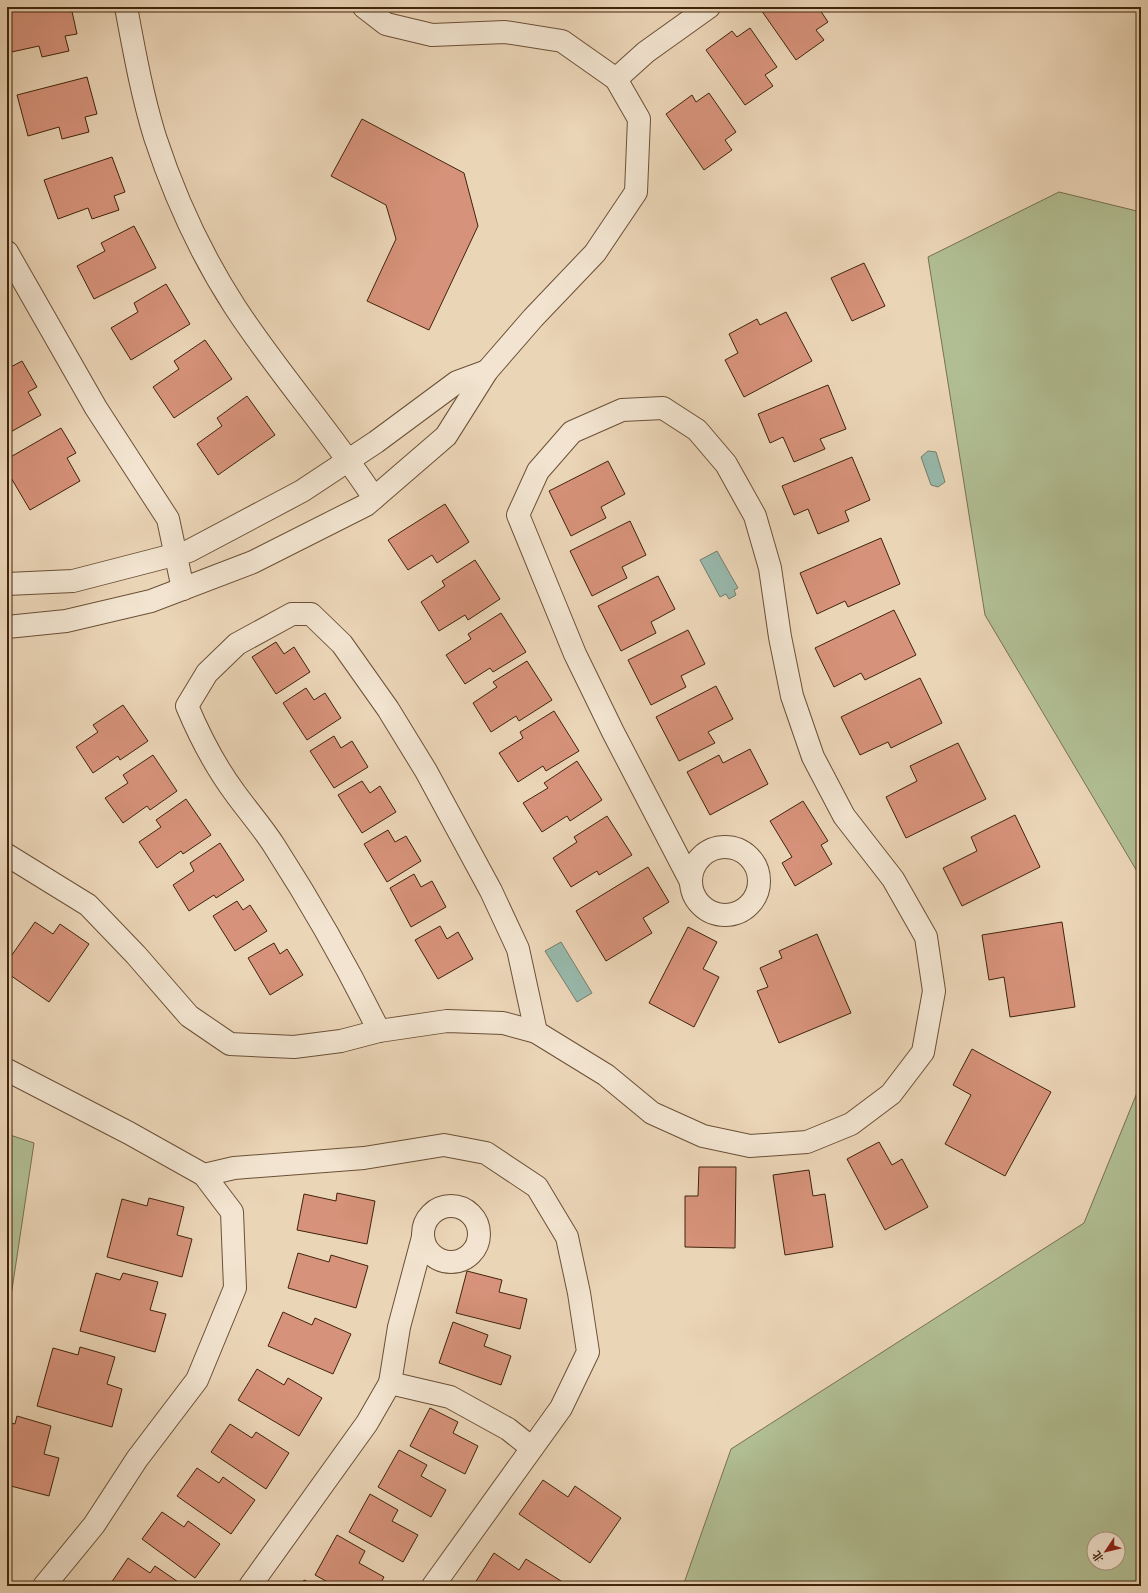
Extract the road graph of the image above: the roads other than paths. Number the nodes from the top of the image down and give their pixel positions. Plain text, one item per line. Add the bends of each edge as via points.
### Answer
1 (126, 7) edge
2 (364, 7) edge
3 (709, 7) edge
4 (616, 79) junction
5 (7, 252) edge
6 (487, 371) junction
7 (349, 459) junction
8 (374, 498) junction
9 (175, 554) junction
10 (7, 584) edge
11 (184, 589) junction
12 (7, 628) edge
13 (662, 825) junction
14 (712, 849) junction
15 (7, 855) edge
16 (690, 880) junction
17 (379, 1031) junction
18 (536, 1032) junction
19 (7, 1070) edge
20 (204, 1175) junction
21 (423, 1237) junction
22 (438, 1259) junction
23 (408, 1293) junction
24 (390, 1383) junction
25 (532, 1448) junction
26 (44, 1586) edge
27 (250, 1586) edge
28 (433, 1586) edge

1 - 7 street via 155,137 195,238 235,306 292,388
2 - 4 street via 386,24 432,35 505,32 562,41
3 - 4 street via 646,52
4 - 6 street via 639,120 636,192 595,253
5 - 9 street via 96,408 168,519
6 - 7 street via 457,382
6 - 8 street via 446,436
7 - 8 street
7 - 9 street via 302,491 189,551
8 - 11 street via 366,505 253,562
9 - 10 street via 73,581
9 - 11 street
11 - 12 street via 152,601 66,621
13 - 14 street via 690,847
13 - 16 street
13 - 18 street via 575,654 518,515 538,472 572,432 622,410 663,408 697,430 726,464 751,510 770,568 792,696 813,757 844,816 893,879 926,937 934,990 924,1052 891,1094 850,1124 807,1142 750,1146 703,1136 652,1113 606,1075
14 - 16 street via 695,863
14 - 16 street via 734,848 745,853 753,861 758,871 759,882 752,903 743,911 732,915 721,916 710,912 701,906 694,896
15 - 17 street via 88,906 136,955 189,1016 230,1044 294,1047 341,1041
17 - 18 street via 447,1021 502,1023
17 - 18 street via 316,913 274,845 234,792 204,746 187,706 207,674 237,644 292,614 311,614 342,644 388,709 426,771 491,891 518,949
19 - 20 street via 122,1129
20 - 25 street via 234,1168 364,1158 444,1145 486,1153 537,1187 567,1237 588,1352 561,1408
20 - 26 street via 232,1212 235,1288 197,1380 137,1459 94,1524
21 - 22 street via 425,1246
21 - 22 street via 426,1220 432,1212 440,1208 458,1207 473,1217 479,1234 473,1252 457,1261 447,1262
21 - 23 street
22 - 23 street via 422,1271
23 - 24 street via 399,1327
24 - 25 street via 450,1397 508,1429
24 - 27 street via 367,1423
25 - 28 street

